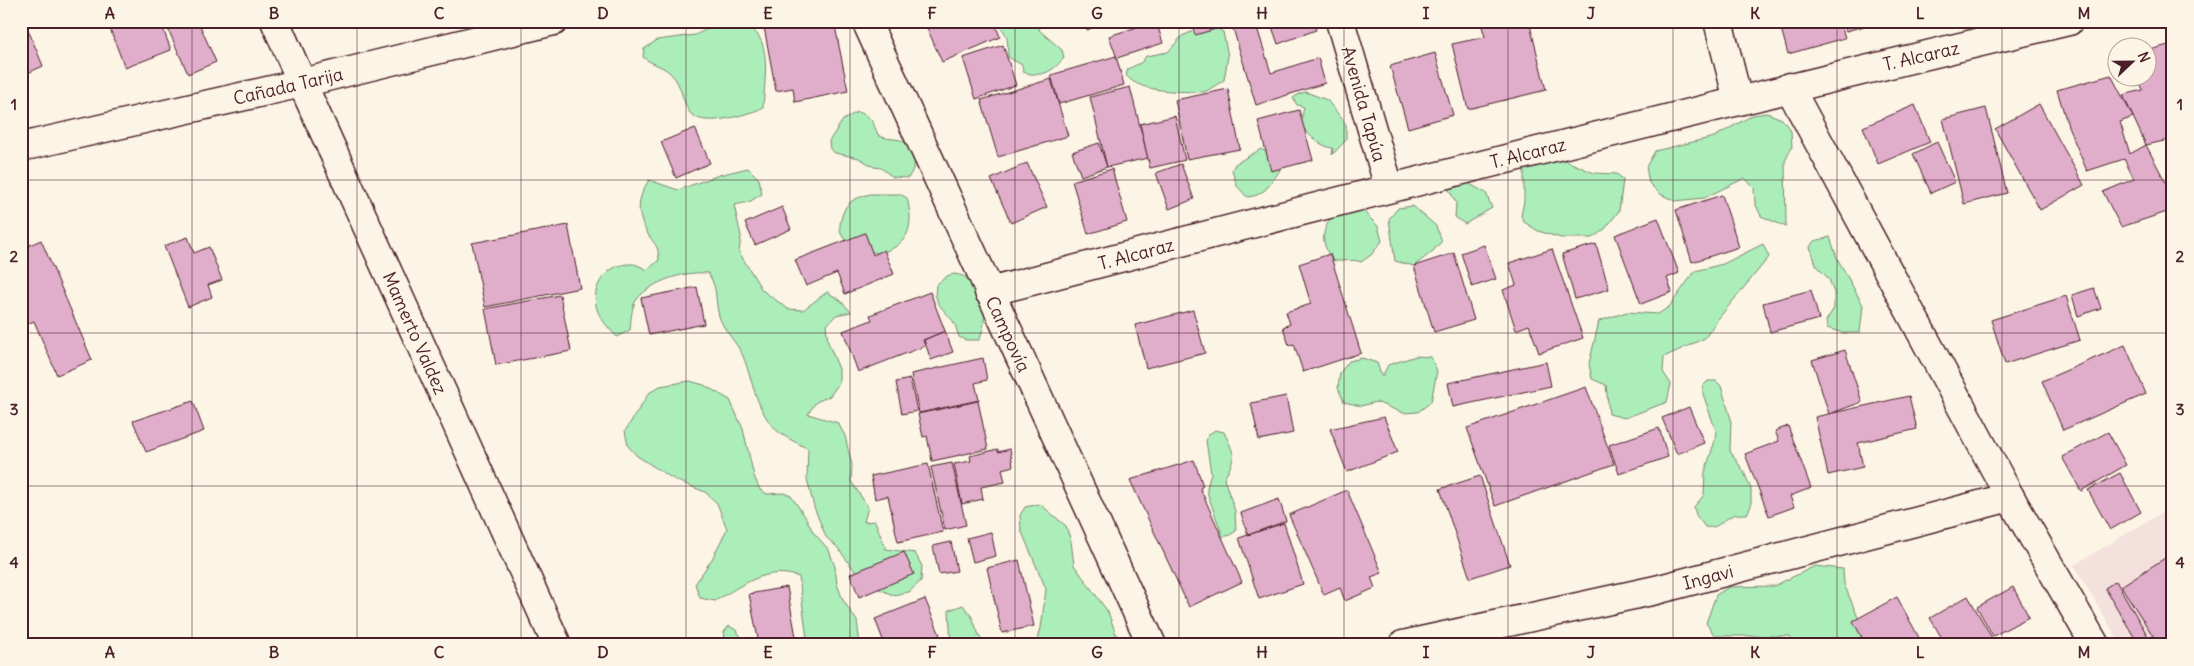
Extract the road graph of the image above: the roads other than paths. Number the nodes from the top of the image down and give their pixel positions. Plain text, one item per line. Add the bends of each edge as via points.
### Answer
1 (275, 21) edge
2 (554, 21) edge
3 (866, 21) edge
4 (1340, 21) edge
5 (1718, 21) edge
6 (2069, 21) edge
7 (302, 84) junction
8 (1789, 87) junction
9 (1738, 100) junction
10 (21, 147) edge
11 (1389, 187) junction
12 (988, 292) junction
13 (2010, 497) junction
14 (557, 645) edge
15 (1152, 645) edge
16 (1403, 645) edge
17 (2095, 645) edge

1 - 7 street, Mamerto Valdez
2 - 7 street, Cañada Tarija
3 - 12 street, Campovía
4 - 11 street, Avenida Tapúa
5 - 9 street
6 - 8 street, T. Alcaraz
7 - 10 street, Cañada Tarija
7 - 14 street, Mamerto Valdez
8 - 9 street, T. Alcaraz
8 - 13 street
9 - 11 street, T. Alcaraz
11 - 12 street, T. Alcaraz
12 - 15 street, Campovía
13 - 16 street, Ingavi via 1656,590
13 - 17 street

